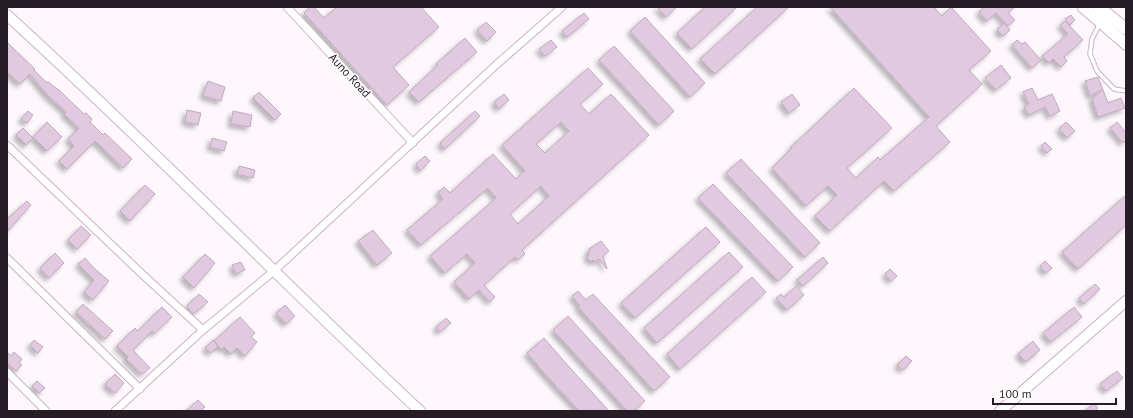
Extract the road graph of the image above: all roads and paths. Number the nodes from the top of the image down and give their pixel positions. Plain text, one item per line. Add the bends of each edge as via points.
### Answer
1 (287, 7) edge
2 (562, 7) edge
3 (1083, 7) edge
4 (1099, 7) edge
5 (7, 15) edge
6 (1100, 22) junction
7 (1126, 29) edge
8 (1126, 44) edge
9 (1126, 91) edge
10 (412, 143) junction
11 (7, 145) edge
12 (7, 258) edge
13 (275, 270) junction
14 (1126, 301) edge
15 (204, 330) junction
16 (7, 372) edge
17 (140, 389) junction
18 (46, 411) edge
19 (115, 411) edge
20 (420, 411) edge
21 (1000, 411) edge

1 - 10 street, Auno Road
2 - 10 street
3 - 6 main road
4 - 7 main road
5 - 13 street
6 - 8 main road
6 - 9 lane via 1092,39 1090,54 1097,71 1114,89
10 - 13 street
11 - 15 street
12 - 17 street
13 - 15 street
13 - 20 street
14 - 21 street
15 - 17 street
16 - 18 street
17 - 19 street

